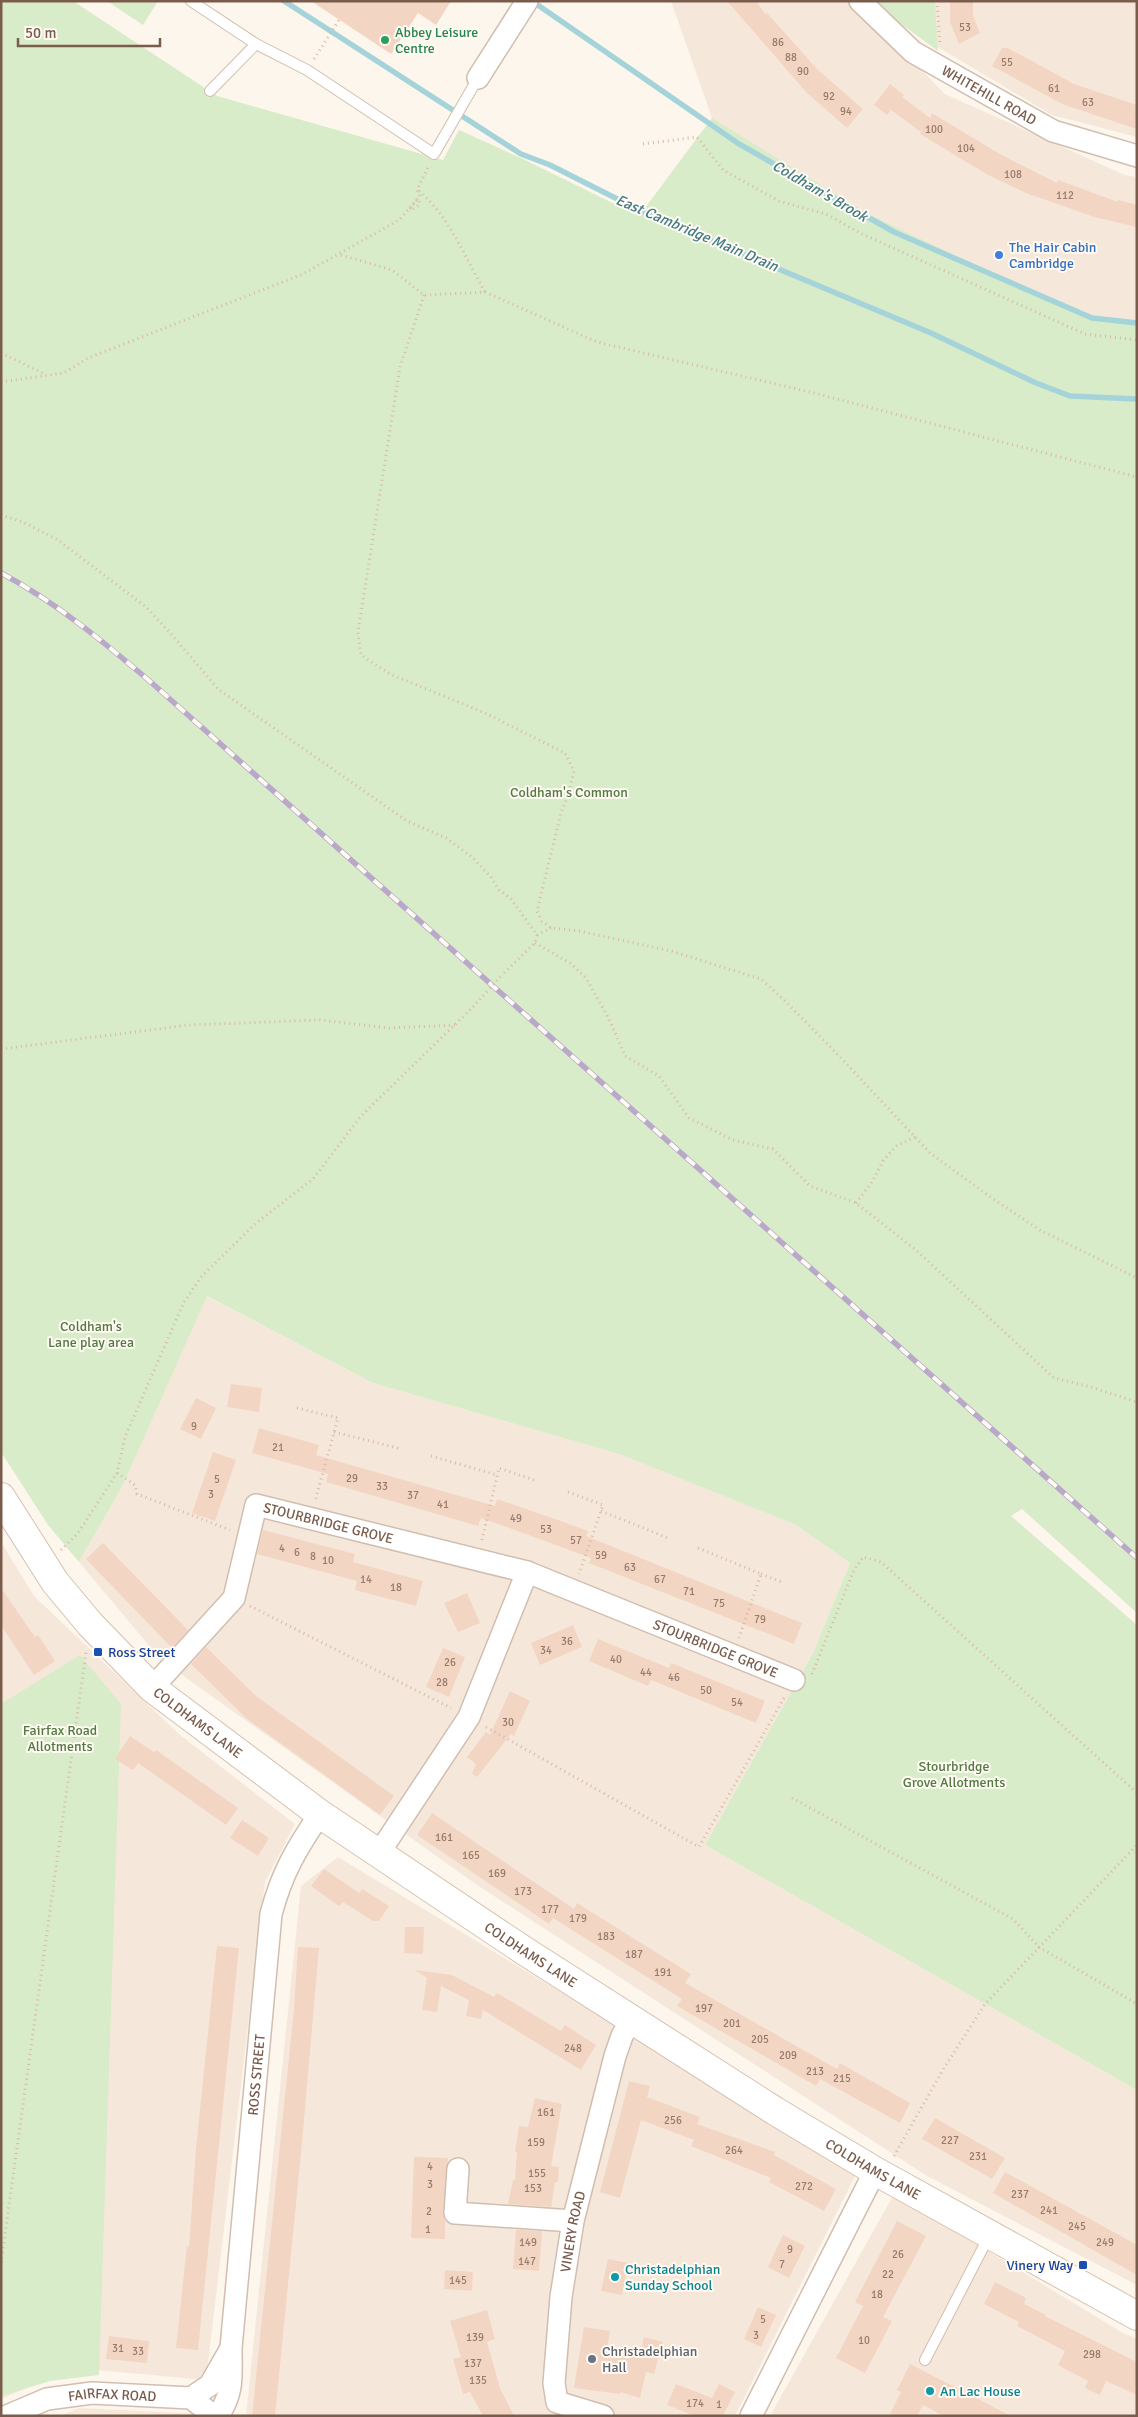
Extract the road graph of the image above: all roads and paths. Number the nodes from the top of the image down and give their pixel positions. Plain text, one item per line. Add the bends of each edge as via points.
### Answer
1 (191, 1) edge
2 (860, 1) edge
3 (937, 1) edge
4 (526, 3) edge
5 (339, 20) dead end
6 (324, 43) dead end
7 (256, 44) junction
8 (935, 64) junction
9 (478, 78) joint
10 (210, 91) dead end
11 (643, 144) dead end
12 (434, 154) junction
13 (1137, 156) edge
14 (417, 190) junction
15 (341, 255) junction
16 (485, 292) junction
17 (424, 295) junction
18 (1137, 340) edge
19 (1, 353) edge
20 (45, 374) junction
21 (1, 382) edge
22 (1137, 477) edge
23 (1, 515) edge
24 (551, 928) junction
25 (537, 935) junction
26 (535, 943) junction
27 (457, 1025) junction
28 (1, 1049) edge
29 (915, 1137) junction
30 (856, 1203) junction
31 (1137, 1278) edge
32 (1137, 1402) edge
33 (298, 1408) dead end
34 (334, 1432) junction
35 (402, 1448) dead end
36 (430, 1456) dead end
37 (117, 1473) junction
38 (497, 1476) junction
39 (537, 1481) dead end
40 (568, 1492) dead end
41 (1, 1498) edge
42 (601, 1511) junction
43 (311, 1518) junction
44 (249, 1538) junction
45 (668, 1538) dead end
46 (698, 1548) dead end
47 (477, 1560) junction
48 (42, 1563) junction
49 (527, 1572) junction
50 (761, 1574) junction
51 (782, 1582) dead end
52 (572, 1591) junction
53 (234, 1598) junction
54 (101, 1636) junction
55 (733, 1655) junction
56 (802, 1680) junction
57 (152, 1688) junction
58 (469, 1717) junction
59 (1137, 1793) edge
60 (792, 1798) dead end
61 (320, 1814) junction
62 (1137, 1845) edge
63 (379, 1853) junction
64 (1039, 1947) junction
65 (1137, 2004) edge
66 (632, 2019) junction
67 (458, 2168) dead end
68 (879, 2173) junction
69 (573, 2221) junction
70 (990, 2235) junction
71 (1, 2263) edge
72 (1137, 2316) edge
73 (231, 2348) junction
74 (925, 2360) dead end
75 (190, 2398) junction
76 (555, 2409) edge
77 (7, 2416) edge
78 (214, 2416) edge
79 (218, 2416) edge
80 (604, 2416) edge
81 (752, 2416) edge

1 - 7 lane
2 - 8 street, WHITEHILL ROAD via 913,52
3 - 8 path via 941,53
4 - 9 street
5 - 6 path
7 - 10 lane
7 - 12 lane via 307,70
8 - 13 street, WHITEHILL ROAD via 1053,131
9 - 12 lane
11 - 18 path via 697,137 723,170 780,201 826,214 862,234 1085,334
12 - 14 path
14 - 15 path via 420,196 399,220
14 - 16 path via 444,220
15 - 17 path via 392,270
15 - 20 path via 303,274 88,358 64,372
16 - 17 path
16 - 22 path via 597,342 814,393
17 - 24 path via 400,367 358,632 361,654 390,674 485,713 565,753 574,771 537,911
19 - 20 path
20 - 21 path
23 - 25 path via 24,522 58,540 146,607 218,689 406,821 446,838 472,857 499,890 511,899
24 - 25 path
24 - 29 path via 671,951 761,980 842,1059
25 - 26 path
26 - 27 path, bridge
26 - 30 path via 570,963 586,978 625,1056 659,1076 689,1118 733,1140 773,1149 810,1186
27 - 28 path via 389,1028 320,1020 189,1025
27 - 37 path via 361,1116 313,1179 255,1224 201,1277 183,1304 125,1437
29 - 30 path via 896,1146
29 - 31 path via 938,1158 1038,1229
30 - 32 path via 917,1251 1054,1378
33 - 34 path via 338,1418
34 - 35 path
34 - 43 path
36 - 38 path
37 - 44 path via 134,1485 137,1494
37 - 48 path via 78,1533
38 - 39 path via 499,1468
38 - 47 path
40 - 42 path via 603,1505
41 - 48 street, COLDHAMS LANE
42 - 45 path
42 - 52 path
43 - 44 street, STOURBRIDGE GROVE via 256,1504
43 - 47 street, STOURBRIDGE GROVE
44 - 53 street, STOURBRIDGE GROVE
46 - 50 path
47 - 49 street, STOURBRIDGE GROVE
48 - 54 street, COLDHAMS LANE
49 - 52 street, STOURBRIDGE GROVE
49 - 58 street
50 - 51 path
50 - 55 path
52 - 55 street, STOURBRIDGE GROVE
53 - 57 street, STOURBRIDGE GROVE
53 - 58 path
54 - 57 street, COLDHAMS LANE
54 - 71 path via 86,1649
55 - 56 street, STOURBRIDGE GROVE
56 - 58 path via 699,1847
56 - 59 path via 863,1557 882,1562
57 - 61 street, COLDHAMS LANE
58 - 63 street
60 - 64 path via 1013,1919
61 - 63 street, COLDHAMS LANE
61 - 73 street, ROSS STREET via 292,1856 279,1883 271,1914
62 - 64 path
63 - 66 street, COLDHAMS LANE via 522,1950
64 - 65 path
64 - 68 path via 985,2004
66 - 68 street, COLDHAMS LANE via 775,2112
66 - 69 street, VINERY ROAD via 615,2056
67 - 69 street via 455,2213
68 - 70 street, COLDHAMS LANE
68 - 81 street
69 - 76 street, VINERY ROAD via 561,2296
70 - 72 street, COLDHAMS LANE
70 - 74 lane
73 - 75 street, ROSS STREET via 210,2385
73 - 79 street, ROSS STREET via 231,2387 228,2402
75 - 77 street, FAIRFAX ROAD via 70,2394 47,2399
75 - 78 street
76 - 80 street, VINERY ROAD

